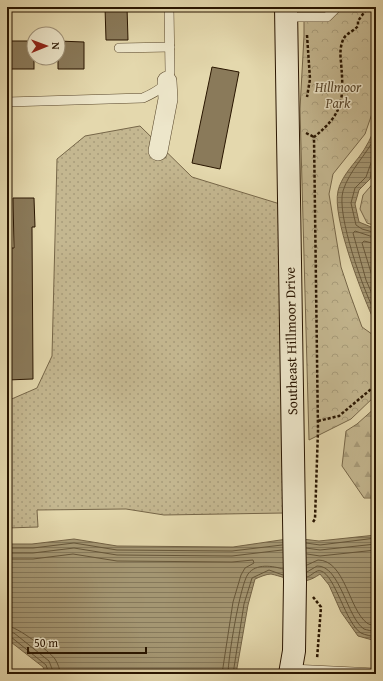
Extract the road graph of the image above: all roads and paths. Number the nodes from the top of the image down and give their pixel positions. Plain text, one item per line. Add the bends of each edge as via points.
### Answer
1 (169, 7) edge
2 (338, 7) edge
3 (368, 7) edge
4 (286, 12) edge
5 (307, 35) dead end
6 (170, 47) junction
7 (119, 48) dead end
8 (167, 81) junction
9 (306, 101) dead end
10 (7, 102) edge
11 (304, 131) dead end
12 (314, 137) junction
13 (158, 151) dead end
14 (376, 384) edge
15 (318, 420) junction
16 (312, 524) dead end
17 (302, 587) junction
18 (316, 662) dead end
19 (291, 672) edge
20 (376, 673) edge

1 - 6 lane
2 - 4 lane via 327,17
3 - 12 path via 358,21 358,26 344,37 340,51 343,90 340,109 324,131
4 - 17 street, Southeast Hillmoor Drive via 294,538
5 - 9 path via 310,79
6 - 7 lane
6 - 8 lane via 170,72
8 - 10 lane via 160,90 143,98
8 - 13 street via 168,99
11 - 12 path
12 - 15 path
14 - 15 path via 339,416
15 - 16 path via 315,519
17 - 18 path via 321,607
17 - 19 street, Southeast Hillmoor Drive
19 - 20 lane

